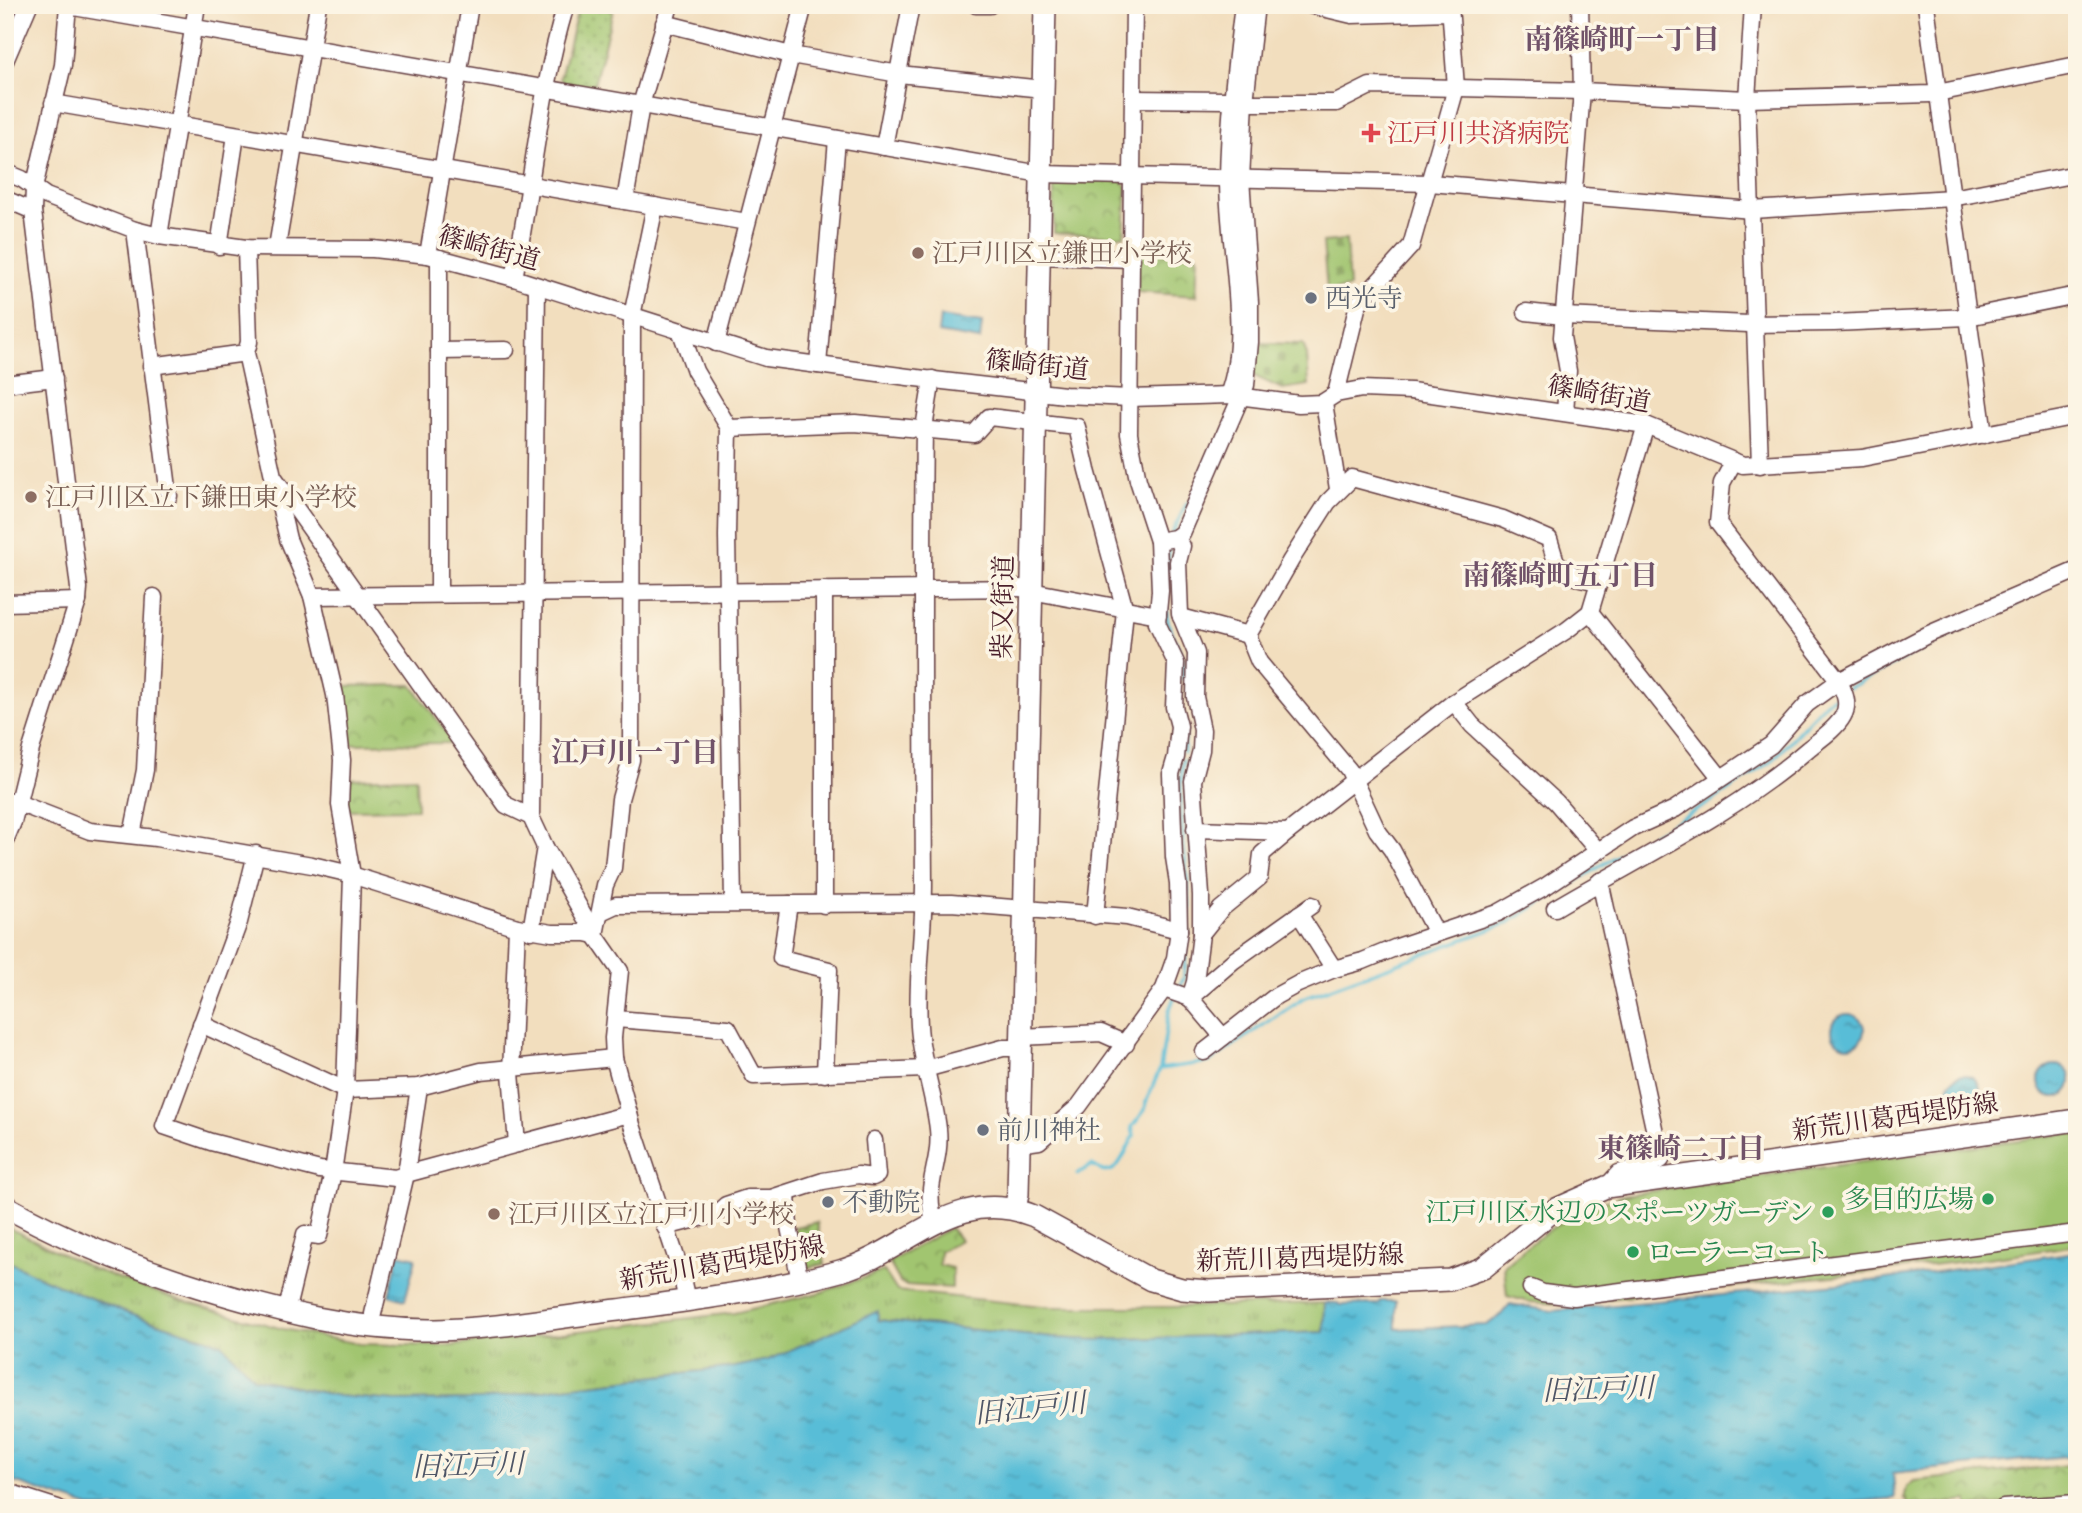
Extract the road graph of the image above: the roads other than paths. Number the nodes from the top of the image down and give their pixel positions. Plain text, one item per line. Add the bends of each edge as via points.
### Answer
1 (29, 5) edge
2 (197, 5) edge
3 (318, 5) edge
4 (470, 5) edge
5 (566, 5) edge
6 (670, 5) edge
7 (804, 5) edge
8 (911, 5) edge
9 (976, 5) edge
10 (990, 5) edge
11 (1045, 5) edge
12 (1134, 5) edge
13 (1242, 5) edge
14 (1256, 5) edge
15 (1310, 5) edge
16 (1580, 5) edge
17 (1753, 5) edge
18 (1926, 5) edge
19 (68, 6) edge
20 (1450, 9) edge
21 (124, 10) edge
22 (664, 23) junction
23 (193, 28) junction
24 (311, 48) junction
25 (791, 55) junction
26 (5, 61) edge
27 (2077, 65) edge
28 (459, 74) junction
29 (899, 74) junction
30 (1457, 88) junction
31 (547, 89) junction
32 (1043, 89) junction
33 (1582, 91) junction
34 (1938, 94) junction
35 (1133, 99) junction
36 (1746, 99) junction
37 (1239, 102) junction
38 (52, 103) junction
39 (641, 105) junction
40 (177, 125) junction
41 (772, 128) junction
42 (236, 135) junction
43 (837, 139) junction
44 (294, 145) junction
45 (884, 147) junction
46 (443, 170) junction
47 (5, 172) edge
48 (1041, 174) junction
49 (2077, 174) edge
50 (1132, 176) junction
51 (1235, 179) junction
52 (1430, 183) junction
53 (531, 185) junction
54 (34, 188) junction
55 (1574, 196) junction
56 (5, 198) edge
57 (1952, 198) junction
58 (625, 201) junction
59 (655, 206) junction
60 (1752, 210) junction
61 (33, 211) junction
62 (747, 222) junction
63 (135, 230) junction
64 (159, 236) junction
65 (219, 246) junction
66 (276, 247) junction
67 (246, 248) junction
68 (433, 256) junction
69 (1039, 256) junction
70 (1132, 259) junction
71 (514, 278) junction
72 (537, 286) junction
73 (2077, 295) edge
74 (1526, 312) dead end
75 (632, 316) junction
76 (1563, 316) junction
77 (1968, 317) junction
78 (1754, 324) junction
79 (681, 332) junction
80 (716, 343) junction
81 (506, 350) dead end
82 (439, 351) junction
83 (246, 353) junction
84 (818, 365) junction
85 (151, 366) junction
86 (54, 378) junction
87 (932, 379) junction
88 (5, 384) edge
89 (1036, 391) junction
90 (1336, 394) junction
91 (1233, 396) junction
92 (1130, 398) junction
93 (1322, 403) junction
94 (1565, 412) junction
95 (2077, 416) edge
96 (1036, 424) junction
97 (1646, 425) junction
98 (729, 428) junction
99 (924, 428) junction
100 (1984, 435) junction
101 (1734, 461) junction
102 (1760, 465) junction
103 (272, 476) junction
104 (1338, 489) junction
105 (169, 496) dead end
106 (1175, 538) junction
107 (1158, 541) junction
108 (2077, 570) edge
109 (1598, 582) junction
110 (923, 589) junction
111 (824, 590) junction
112 (1031, 590) junction
113 (728, 591) junction
114 (631, 592) junction
115 (534, 593) junction
116 (439, 594) junction
117 (358, 595) junction
118 (312, 596) junction
119 (155, 597) dead end
120 (78, 601) junction
121 (5, 603) edge
122 (1125, 610) junction
123 (1590, 612) junction
124 (1158, 615) junction
125 (1181, 617) junction
126 (1248, 635) junction
127 (1839, 681) junction
128 (1454, 702) junction
129 (1720, 777) junction
130 (1353, 780) junction
131 (12, 802) edge
132 (531, 817) junction
133 (1195, 829) junction
134 (1288, 832) junction
135 (132, 835) junction
136 (5, 841) edge
137 (545, 847) junction
138 (1598, 850) junction
139 (256, 854) junction
140 (352, 875) junction
141 (1600, 881) junction
142 (733, 903) junction
143 (789, 904) junction
144 (924, 904) junction
145 (824, 905) junction
146 (1555, 908) dead end
147 (1023, 910) junction
148 (601, 912) junction
149 (1095, 916) junction
150 (524, 929) junction
151 (1179, 930) junction
152 (1436, 933) junction
153 (1201, 934) junction
154 (595, 935) junction
155 (1334, 969) junction
156 (1164, 989) junction
157 (1190, 998) junction
158 (616, 1019) junction
159 (201, 1024) junction
160 (1223, 1037) junction
161 (1020, 1043) junction
162 (1126, 1044) junction
163 (1204, 1052) dead end
164 (614, 1058) junction
165 (513, 1068) junction
166 (925, 1069) junction
167 (825, 1074) junction
168 (419, 1087) junction
169 (345, 1090) junction
170 (629, 1114) junction
171 (2077, 1120) edge
172 (874, 1140) dead end
173 (517, 1144) junction
174 (1018, 1144) junction
175 (333, 1172) junction
176 (406, 1174) junction
177 (1606, 1187) junction
178 (787, 1194) junction
179 (5, 1206) edge
180 (1015, 1209) junction
181 (935, 1223) junction
182 (665, 1227) junction
183 (2077, 1233) edge
184 (800, 1281) junction
185 (1531, 1288) dead end
186 (687, 1301) junction
187 (286, 1313) junction
188 (373, 1314) dead end
189 (5, 1491) edge
190 (2077, 1503) edge
191 (58, 1508) edge
192 (2003, 1508) edge

1 - 26 street
2 - 23 street
3 - 24 street
4 - 28 street
5 - 31 street
6 - 22 street
7 - 25 street
8 - 29 street
9 - 10 street
11 - 32 main road, 柴又街道
12 - 35 street
13 - 37 street
14 - 37 street
15 - 20 street via 1352,15
16 - 33 street
17 - 36 street
18 - 34 street
19 - 21 street
19 - 38 street via 62,65
20 - 30 street
21 - 23 street
22 - 25 street
22 - 39 street
23 - 24 street
23 - 40 street
24 - 28 street
24 - 44 street
25 - 29 street
25 - 41 street
27 - 34 street
28 - 31 street
28 - 46 street
29 - 32 street
29 - 45 street
30 - 33 street
30 - 37 street via 1370,86 1336,103
30 - 52 street
31 - 39 street
31 - 53 street
32 - 48 main road, 柴又街道
33 - 36 street
33 - 55 street
34 - 36 street
34 - 57 street
35 - 37 street
35 - 50 street
36 - 60 street
37 - 51 street
38 - 40 street
38 - 54 street
39 - 41 street
39 - 58 street
40 - 42 street
40 - 64 street
41 - 43 street
41 - 62 street
42 - 44 street
42 - 65 street
43 - 45 street
43 - 84 street
44 - 46 street
44 - 66 street
45 - 48 street
46 - 53 street
46 - 68 street
47 - 54 street, 篠崎街道
48 - 50 street
48 - 69 main road, 柴又街道
49 - 57 street
50 - 51 street
50 - 70 street
51 - 52 street
51 - 91 street via 1238,340
52 - 55 street
52 - 90 street via 1412,246 1358,304
53 - 58 street
53 - 71 street
54 - 61 street
54 - 63 street, 篠崎街道
55 - 60 street
55 - 76 street
56 - 61 street
57 - 60 street
57 - 77 street
58 - 59 street
59 - 62 street
59 - 75 street
60 - 78 street
61 - 86 street
62 - 80 street
63 - 64 street, 篠崎街道
63 - 85 street
64 - 65 street, 篠崎街道
65 - 67 street, 篠崎街道
66 - 67 street, 篠崎街道
66 - 68 street, 篠崎街道 via 373,249
67 - 83 street
68 - 71 street, 篠崎街道
68 - 82 street
69 - 70 street
69 - 89 main road, 柴又街道
70 - 92 street
71 - 72 street, 篠崎街道
72 - 75 street, 篠崎街道
72 - 115 street
73 - 77 street
74 - 76 street
75 - 79 street, 篠崎街道
75 - 114 street
76 - 78 street
76 - 94 street via 1568,371
77 - 78 street
77 - 100 street
78 - 102 street
79 - 80 street, 篠崎街道
79 - 98 street via 695,371
80 - 84 street, 篠崎街道 via 766,358
81 - 82 street
82 - 116 street
83 - 85 street
83 - 103 street
84 - 87 street, 篠崎街道
85 - 105 street
86 - 88 street
86 - 120 street
87 - 89 street, 篠崎街道
87 - 99 street
89 - 92 street, 篠崎街道
89 - 96 main road, 柴又街道
90 - 93 street, 篠崎街道
90 - 94 street, 篠崎街道 via 1362,389 1411,391
91 - 92 street, 篠崎街道
91 - 93 street, 篠崎街道
91 - 106 street via 1204,484 1182,533
92 - 107 street via 1129,434 1138,480
93 - 104 street
94 - 97 street, 篠崎街道
95 - 100 street, 篠崎街道
96 - 99 street via 989,416 974,434
96 - 112 main road, 柴又街道
96 - 122 street via 1077,427
97 - 101 street, 篠崎街道
97 - 109 street
98 - 99 street via 855,423
98 - 113 street
99 - 110 street
100 - 102 street, 篠崎街道 via 1862,458
101 - 102 street, 篠崎街道
101 - 127 street via 1722,483 1718,523
103 - 117 street
103 - 118 street via 288,539
104 - 109 street via 1352,478 1503,519 1549,539 1556,562 1576,577
104 - 126 street
106 - 107 street
106 - 125 street via 1182,546 1178,562
107 - 124 street
108 - 127 street via 1929,634
109 - 123 street
110 - 111 street
110 - 112 street
110 - 144 street
111 - 113 street
111 - 145 street
112 - 122 street
112 - 147 main road, 柴又街道
113 - 114 street
113 - 142 street
114 - 115 street
114 - 148 street via 631,760
115 - 116 street
115 - 132 street
116 - 117 street
117 - 118 street
117 - 132 street via 506,805
118 - 140 street via 338,719 340,805
119 - 135 street via 145,770
120 - 121 street
120 - 131 street
122 - 124 street
122 - 149 street
123 - 128 street
123 - 129 street
124 - 151 street via 1157,623 1176,663 1174,708 1179,726 1171,774
125 - 126 street
125 - 133 street via 1196,653 1195,697 1202,730 1202,750 1192,780
126 - 130 street via 1259,662
127 - 129 street via 1807,705 1771,745
127 - 141 street via 1847,698 1843,715 1804,752 1744,799
128 - 130 street
128 - 138 street
129 - 138 street via 1675,809
130 - 134 street
130 - 152 street
131 - 135 street via 90,831
131 - 136 street
132 - 137 street
133 - 134 street
133 - 153 street
134 - 153 street via 1262,854 1259,878 1221,909
135 - 139 street
137 - 150 street
137 - 154 street
138 - 152 street via 1498,913
139 - 140 street
139 - 159 street via 239,922
140 - 150 street
140 - 169 street
141 - 146 street
141 - 177 street via 1661,1160 1619,1172
142 - 143 street
142 - 148 street via 616,905
143 - 145 street
143 - 167 street via 781,958 829,970
144 - 145 street
144 - 147 street
144 - 166 street via 919,1022
147 - 149 street
147 - 161 main road, 柴又街道
148 - 154 street
149 - 151 street via 1126,917
150 - 154 street
150 - 165 street
151 - 156 street
152 - 155 street
153 - 157 street
154 - 158 street via 620,971
155 - 157 street via 1306,910
155 - 160 street via 1276,996
156 - 157 street
156 - 162 street
157 - 160 street
158 - 164 street
158 - 167 street via 728,1028 754,1076
159 - 169 street
159 - 175 street via 164,1126
160 - 163 street
161 - 162 street via 1101,1033
161 - 166 street
161 - 174 main road, 柴又街道
162 - 174 street via 1079,1106 1039,1141
164 - 165 street
164 - 170 street
165 - 168 street
165 - 173 street
166 - 167 street
166 - 181 street via 938,1133 929,1193
168 - 169 street
168 - 176 street
169 - 175 street
170 - 173 street
170 - 182 street
171 - 177 main road, 新荒川葛西堤防線
172 - 178 street via 877,1175 823,1181
173 - 176 street
174 - 180 main road, 柴又街道
175 - 176 street via 396,1178
175 - 187 street via 319,1236 305,1234
176 - 188 street
177 - 180 main road, 新荒川葛西堤防線 via 1554,1210 1483,1268 1450,1280 1209,1291 1151,1280
178 - 182 street via 747,1198 716,1214
178 - 184 street
179 - 187 main road, 新荒川葛西堤防線 via 70,1240 131,1264
180 - 181 main road, 新荒川葛西堤防線 via 966,1210
181 - 184 main road, 新荒川葛西堤防線 via 861,1263
182 - 186 street
183 - 185 street via 1574,1297
184 - 186 main road, 新荒川葛西堤防線
186 - 187 main road, 新荒川葛西堤防線 via 437,1330 368,1327
189 - 191 street
190 - 192 street

